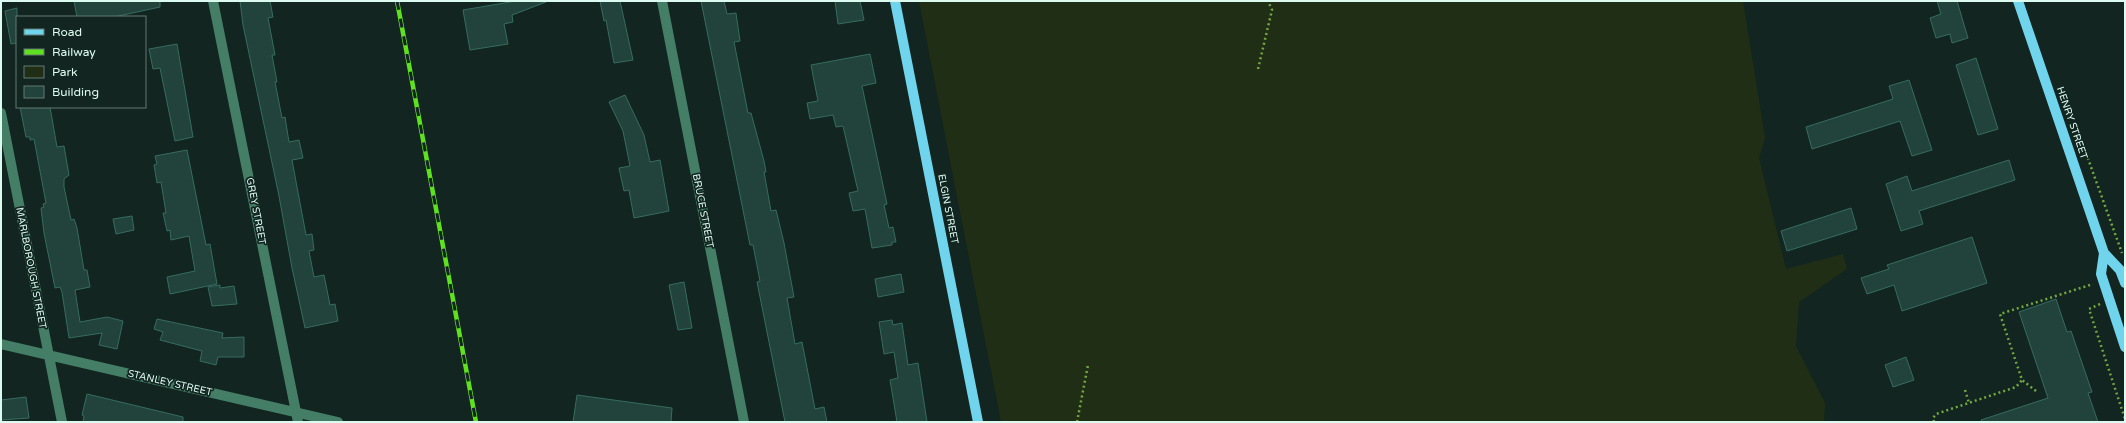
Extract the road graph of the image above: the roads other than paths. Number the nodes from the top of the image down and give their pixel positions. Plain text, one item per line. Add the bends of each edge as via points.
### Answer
1 (213, 1) edge
2 (662, 1) edge
3 (895, 1) edge
4 (2018, 1) edge
5 (1, 113) edge
6 (2104, 253) junction
7 (2125, 283) edge
8 (1, 344) edge
9 (2125, 347) edge
10 (49, 355) junction
11 (297, 417) edge
12 (62, 422) edge
13 (338, 422) edge
14 (744, 422) edge
15 (978, 422) edge

1 - 11 street, GREY STREET
2 - 14 street, BRUCE STREET
3 - 15 main road, ELGIN STREET
4 - 6 main road, HENRY STREET
5 - 10 street, MARLBOROUGH STREET
6 - 7 main road, HENRY STREET via 2120,270
6 - 9 main road, HENRY STREET via 2101,274
8 - 10 street, STANLEY STREET
10 - 11 street, STANLEY STREET
10 - 12 street, MARLBOROUGH STREET
11 - 13 street, STANLEY STREET

